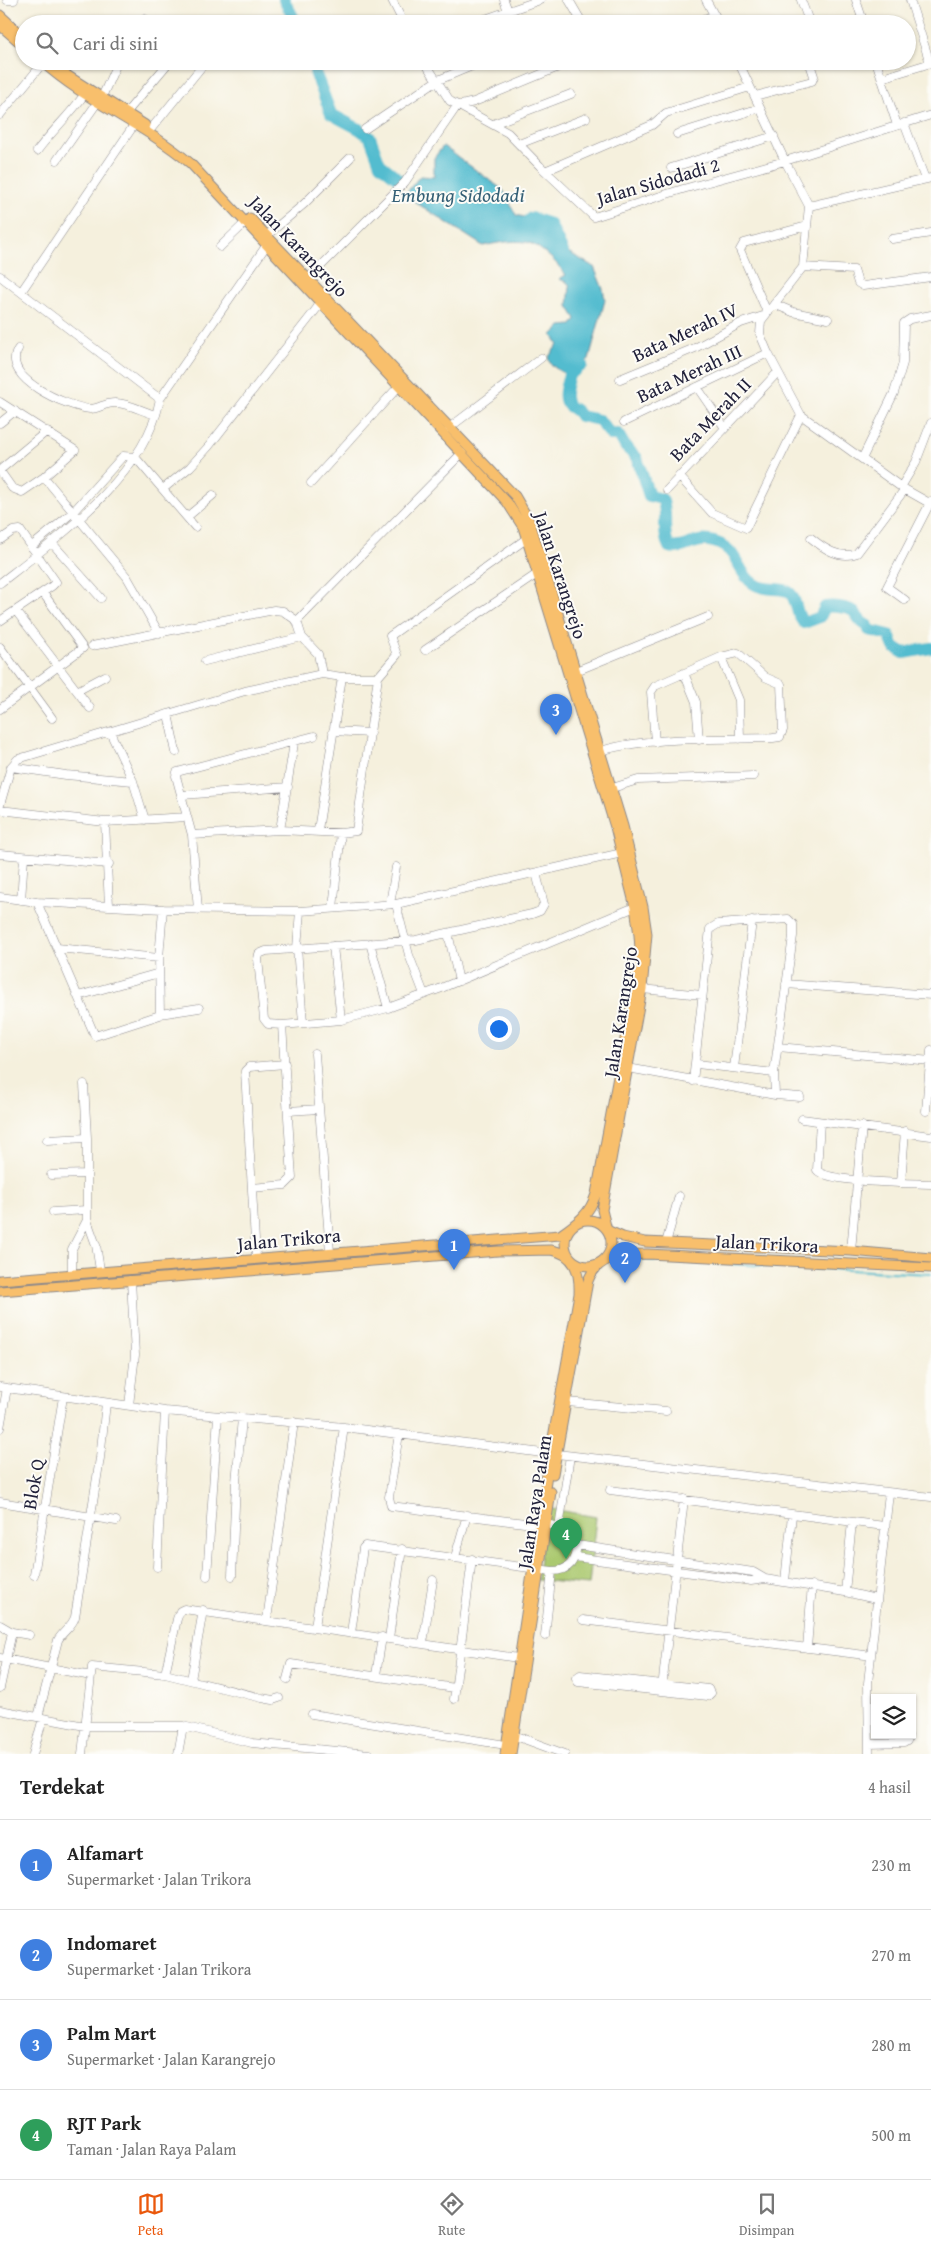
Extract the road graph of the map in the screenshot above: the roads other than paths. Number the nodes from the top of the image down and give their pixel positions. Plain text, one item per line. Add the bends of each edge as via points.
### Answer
1 (7, 0) edge
2 (14, 0) edge
3 (392, 0) edge
4 (504, 0) edge
5 (540, 0) edge
6 (569, 0) edge
7 (706, 0) edge
8 (801, 0) edge
9 (856, 0) edge
10 (910, 0) edge
11 (508, 11) junction
12 (0, 15) edge
13 (400, 15) edge
14 (497, 15) edge
15 (576, 15) edge
16 (715, 15) edge
17 (807, 15) edge
18 (861, 15) edge
19 (915, 15) edge
20 (916, 18) edge
21 (0, 25) edge
22 (15, 29) edge
23 (15, 38) edge
24 (931, 63) edge
25 (916, 68) edge
26 (37, 70) edge
27 (54, 70) edge
28 (56, 70) edge
29 (114, 70) edge
30 (162, 70) edge
31 (199, 70) edge
32 (429, 70) edge
33 (462, 70) edge
34 (551, 70) edge
35 (742, 70) edge
36 (812, 70) edge
37 (879, 70) edge
38 (908, 70) edge
39 (882, 78) junction
40 (436, 81) junction
41 (750, 87) junction
42 (571, 94) dead end
43 (84, 95) junction
44 (755, 96) junction
45 (100, 100) junction
46 (457, 106) junction
47 (760, 108) junction
48 (126, 113) junction
49 (0, 115) edge
50 (931, 115) edge
51 (586, 118) dead end
52 (493, 124) junction
53 (900, 124) junction
54 (134, 125) junction
55 (151, 129) junction
56 (365, 129) dead end
57 (677, 134) dead end
58 (774, 136) junction
59 (519, 144) junction
60 (36, 151) dead end
61 (350, 158) dead end
62 (57, 160) dead end
63 (785, 162) junction
64 (671, 168) dead end
65 (545, 171) junction
66 (929, 180) edge
67 (810, 206) junction
68 (246, 222) junction
69 (807, 226) junction
70 (931, 233) edge
71 (266, 236) junction
72 (892, 239) dead end
73 (266, 246) junction
74 (220, 247) dead end
75 (803, 267) junction
76 (0, 276) edge
77 (931, 277) edge
78 (308, 279) junction
79 (21, 292) junction
80 (321, 304) junction
81 (774, 304) junction
82 (765, 314) junction
83 (931, 315) edge
84 (828, 318) dead end
85 (18, 349) dead end
86 (768, 353) junction
87 (540, 358) dead end
88 (778, 372) junction
89 (620, 379) dead end
90 (399, 386) junction
91 (697, 387) junction
92 (160, 399) junction
93 (0, 402) edge
94 (15, 411) junction
95 (429, 412) junction
96 (156, 415) junction
97 (801, 415) junction
98 (624, 422) dead end
99 (0, 423) edge
100 (931, 423) edge
101 (449, 428) junction
102 (725, 428) junction
103 (47, 431) junction
104 (462, 452) junction
105 (134, 457) junction
106 (862, 459) junction
107 (0, 470) edge
108 (679, 476) junction
109 (44, 477) junction
110 (311, 483) dead end
111 (903, 488) junction
112 (163, 489) junction
113 (667, 490) dead end
114 (214, 495) dead end
115 (931, 503) edge
116 (73, 512) junction
117 (187, 517) junction
118 (80, 520) junction
119 (0, 527) edge
120 (195, 527) dead end
121 (3, 537) edge
122 (811, 538) dead end
123 (526, 539) junction
124 (52, 543) junction
125 (30, 547) junction
126 (37, 555) junction
127 (537, 574) junction
128 (0, 583) edge
129 (43, 593) junction
130 (101, 598) dead end
131 (905, 600) dead end
132 (16, 611) junction
133 (708, 617) dead end
134 (556, 620) junction
135 (0, 621) edge
136 (297, 621) junction
137 (159, 633) junction
138 (302, 637) junction
139 (92, 646) dead end
140 (0, 647) edge
141 (425, 650) dead end
142 (721, 657) junction
143 (205, 661) dead end
144 (58, 666) junction
145 (576, 671) junction
146 (684, 673) junction
147 (322, 674) junction
148 (105, 676) dead end
149 (378, 677) junction
150 (342, 678) junction
151 (30, 686) junction
152 (77, 691) junction
153 (1, 705) edge
154 (90, 708) dead end
155 (168, 714) junction
156 (52, 718) dead end
157 (332, 731) junction
158 (110, 732) junction
159 (370, 734) junction
160 (314, 736) dead end
161 (740, 739) junction
162 (699, 740) junction
163 (294, 742) junction
164 (655, 742) junction
165 (600, 751) junction
166 (176, 752) dead end
167 (11, 767) junction
168 (754, 776) dead end
169 (133, 781) junction
170 (288, 787) junction
171 (608, 790) junction
172 (182, 794) junction
173 (0, 805) edge
174 (0, 810) edge
175 (187, 817) junction
176 (145, 820) junction
177 (105, 822) junction
178 (280, 830) junction
179 (318, 830) junction
180 (341, 833) junction
181 (192, 835) junction
182 (622, 853) junction
183 (0, 854) edge
184 (24, 857) junction
185 (108, 864) junction
186 (396, 867) dead end
187 (536, 872) junction
188 (0, 897) edge
189 (21, 900) junction
190 (37, 902) junction
191 (393, 904) junction
192 (109, 906) junction
193 (635, 907) junction
194 (333, 908) junction
195 (163, 909) junction
196 (198, 910) junction
197 (300, 911) junction
198 (752, 921) junction
199 (448, 933) junction
200 (405, 941) junction
201 (370, 943) junction
202 (332, 946) junction
203 (57, 948) junction
204 (298, 948) junction
205 (159, 958) junction
206 (159, 973) junction
207 (459, 981) junction
208 (786, 984) junction
209 (642, 989) junction
210 (424, 994) junction
211 (702, 995) junction
212 (931, 995) edge
213 (78, 996) junction
214 (199, 1008) dead end
215 (388, 1008) junction
216 (160, 1014) junction
217 (341, 1020) junction
218 (303, 1023) junction
219 (282, 1025) junction
220 (778, 1047) junction
221 (931, 1050) edge
222 (315, 1054) dead end
223 (930, 1061) edge
224 (285, 1064) junction
225 (697, 1064) junction
226 (628, 1068) junction
227 (734, 1068) junction
228 (774, 1073) junction
229 (693, 1081) junction
230 (84, 1084) dead end
231 (775, 1096) junction
232 (800, 1097) dead end
233 (319, 1109) junction
234 (288, 1111) junction
235 (926, 1111) dead end
236 (802, 1119) dead end
237 (820, 1122) junction
238 (862, 1126) junction
239 (905, 1131) junction
240 (931, 1136) edge
241 (87, 1138) junction
242 (47, 1140) dead end
243 (87, 1174) junction
244 (51, 1175) dead end
245 (857, 1180) junction
246 (901, 1183) junction
247 (931, 1184) edge
248 (252, 1188) junction
249 (679, 1196) dead end
250 (87, 1210) junction
251 (53, 1212) dead end
252 (87, 1220) junction
253 (577, 1224) junction
254 (607, 1230) junction
255 (666, 1243) junction
256 (851, 1251) junction
257 (330, 1252) junction
258 (256, 1258) junction
259 (931, 1258) edge
260 (572, 1259) junction
261 (602, 1261) junction
262 (931, 1268) edge
263 (100, 1270) junction
264 (72, 1273) junction
265 (56, 1274) junction
266 (30, 1277) junction
267 (0, 1280) edge
268 (131, 1280) junction
269 (59, 1286) junction
270 (33, 1288) junction
271 (0, 1291) edge
272 (4, 1388) edge
273 (63, 1397) junction
274 (567, 1402) junction
275 (106, 1403) junction
276 (129, 1405) junction
277 (165, 1411) junction
278 (666, 1411) dead end
279 (218, 1416) junction
280 (242, 1419) junction
281 (294, 1422) junction
282 (0, 1428) edge
283 (344, 1428) junction
284 (399, 1434) junction
285 (554, 1454) junction
286 (570, 1456) junction
287 (610, 1490) dead end
288 (889, 1493) junction
289 (931, 1497) edge
290 (684, 1499) junction
291 (0, 1502) edge
292 (45, 1509) junction
293 (792, 1514) junction
294 (467, 1515) junction
295 (92, 1517) junction
296 (116, 1521) dead end
297 (852, 1522) junction
298 (543, 1524) junction
299 (884, 1526) junction
300 (559, 1527) junction
301 (576, 1545) junction
302 (402, 1549) junction
303 (455, 1557) junction
304 (575, 1557) junction
305 (678, 1559) junction
306 (472, 1560) junction
307 (157, 1567) dead end
308 (537, 1569) junction
309 (552, 1571) junction
310 (677, 1572) junction
311 (34, 1575) dead end
312 (207, 1576) dead end
313 (232, 1576) dead end
314 (765, 1579) junction
315 (433, 1580) dead end
316 (785, 1581) junction
317 (812, 1586) junction
318 (845, 1592) junction
319 (876, 1599) junction
320 (203, 1610) junction
321 (267, 1620) junction
322 (583, 1620) dead end
323 (0, 1625) edge
324 (315, 1627) junction
325 (671, 1631) junction
326 (12, 1632) junction
327 (351, 1633) junction
328 (29, 1635) dead end
329 (546, 1636) dead end
330 (386, 1638) junction
331 (423, 1644) junction
332 (807, 1648) junction
333 (460, 1649) junction
334 (865, 1655) dead end
335 (518, 1658) junction
336 (4, 1659) edge
337 (51, 1669) junction
338 (165, 1674) junction
339 (376, 1675) junction
340 (91, 1676) junction
341 (287, 1679) dead end
342 (191, 1680) junction
343 (662, 1687) junction
344 (0, 1688) edge
345 (455, 1688) junction
346 (279, 1698) dead end
347 (454, 1699) dead end
348 (0, 1710) edge
349 (312, 1714) dead end
350 (40, 1717) junction
351 (85, 1726) junction
352 (182, 1726) junction
353 (514, 1735) junction
354 (907, 1739) edge
355 (869, 1744) junction
356 (505, 1750) edge
357 (33, 1754) edge
358 (82, 1754) edge
359 (178, 1754) edge
360 (369, 1754) edge
361 (511, 1754) edge
362 (565, 1754) edge
363 (869, 1754) edge

1 - 2 street
3 - 13 street
4 - 11 street
5 - 11 street
6 - 15 street
7 - 16 street
8 - 17 street
9 - 18 street
10 - 19 street
11 - 14 street
12 - 22 main road
20 - 24 street
21 - 23 main road
24 - 25 street
26 - 49 street
27 - 43 main road, Jalan Karangrejo
28 - 45 main road, Jalan Karangrejo
29 - 45 street
30 - 48 street
31 - 55 street
32 - 40 street, Jalan Sidodadi 2
33 - 40 street
34 - 46 street
35 - 41 street
36 - 44 street via 812,81
37 - 39 street
38 - 39 street
39 - 53 street
40 - 46 street, Jalan Sidodadi 2
40 - 56 street
41 - 44 street
41 - 65 street via 666,114 652,125
42 - 52 street
43 - 45 main road, Jalan Karangrejo
43 - 60 street via 68,118 57,124
44 - 47 street
45 - 48 main road, Jalan Karangrejo
45 - 54 main road, Jalan Karangrejo
45 - 62 street
46 - 52 street, Jalan Sidodadi 2
46 - 78 street via 405,182
47 - 57 street
47 - 58 street
48 - 55 main road, Jalan Karangrejo
50 - 53 street
51 - 59 street
52 - 59 street, Jalan Sidodadi 2
53 - 63 street
53 - 66 street
54 - 68 main road, Jalan Karangrejo via 190,163
54 - 79 street
55 - 71 main road, Jalan Karangrejo via 196,162
58 - 63 street
58 - 64 street
59 - 65 street, Jalan Sidodadi 2
61 - 71 street
63 - 65 street, Jalan Sidodadi 2 via 683,189 597,217
63 - 67 street
66 - 67 street
67 - 69 street
68 - 73 main road, Jalan Karangrejo
68 - 74 street
69 - 75 street
69 - 82 street via 744,243 741,247
70 - 72 street
71 - 78 main road, Jalan Karangrejo
73 - 80 main road, Jalan Karangrejo
73 - 92 street
75 - 77 street via 854,270 858,283 863,286
75 - 81 street
76 - 79 street
78 - 95 main road, Jalan Karangrejo
79 - 92 street
80 - 90 main road, Jalan Karangrejo
80 - 112 street via 215,439 190,467
81 - 82 street
81 - 84 street via 793,312
82 - 86 street via 760,330
82 - 89 street, Bata Merah IV
83 - 106 street via 904,323 903,363 890,402
85 - 96 street via 14,355 14,366 30,385 41,391 87,408 97,409 116,403
86 - 88 street
86 - 91 street, Bata Merah III
87 - 101 street
88 - 97 street
88 - 102 street, Bata Merah II
90 - 95 main road, Jalan Karangrejo
90 - 110 street
91 - 98 street, Bata Merah III
91 - 102 street
92 - 96 street
93 - 94 street
94 - 99 street
94 - 103 street
95 - 101 main road, Jalan Karangrejo
95 - 104 main road, Jalan Karangrejo
96 - 105 street
97 - 106 street
97 - 108 street via 746,528 712,513
100 - 111 street
101 - 134 main road, Jalan Karangrejo via 515,496 530,522
102 - 108 street, Bata Merah II
103 - 107 street
103 - 109 street via 74,450
104 - 123 main road, Jalan Karangrejo via 507,502 523,527
104 - 136 street
105 - 112 street
105 - 116 street via 121,458
105 - 118 street
106 - 111 street
107 - 109 street via 12,488 19,492
108 - 113 street, Bata Merah II
109 - 116 street
111 - 115 street
111 - 122 street via 874,532 854,555 831,551
112 - 117 street
114 - 117 street
115 - 131 street via 887,587
116 - 118 street
116 - 125 street
117 - 120 street
118 - 124 street
118 - 137 street via 127,577
119 - 121 street
121 - 125 street via 20,530
123 - 127 main road, Jalan Karangrejo
123 - 149 street via 394,632 390,639 396,658
124 - 126 street
124 - 130 street
125 - 126 street
126 - 128 street
126 - 129 street via 56,582
127 - 134 main road, Jalan Karangrejo
127 - 141 street
129 - 132 street
129 - 144 street via 83,648
132 - 135 street
132 - 144 street
133 - 145 street
134 - 145 main road, Jalan Karangrejo
134 - 171 main road, Jalan Karangrejo
136 - 137 street via 282,611 274,610
136 - 138 street
137 - 139 street
138 - 143 street
138 - 147 street via 316,650
140 - 151 street
142 - 146 street
142 - 161 street via 739,700
142 - 161 street via 740,654 782,686 782,736
144 - 151 street
144 - 152 street
145 - 165 main road, Jalan Karangrejo
146 - 162 street via 696,702
146 - 164 street via 651,690
147 - 150 street
147 - 155 street via 245,691
148 - 152 street
149 - 150 street
149 - 159 street
150 - 157 street
151 - 153 street
151 - 156 street
152 - 154 street
155 - 158 street
155 - 166 street
157 - 159 street
157 - 179 street
158 - 167 street via 18,759
158 - 169 street
159 - 180 street via 358,826 354,832
160 - 163 street
161 - 162 street
162 - 164 street
163 - 170 street
163 - 172 street via 179,770 176,776
164 - 165 street via 624,744
165 - 171 main road, Jalan Karangrejo
167 - 169 street
167 - 173 street
168 - 171 street via 638,780
169 - 176 street
170 - 172 street
170 - 178 street
171 - 182 main road, Jalan Karangrejo
171 - 209 main road, Jalan Karangrejo via 643,907 647,943
172 - 175 street
174 - 177 street
175 - 176 street
175 - 181 street
176 - 177 street
177 - 185 street
178 - 179 street
178 - 181 street
179 - 180 street
180 - 194 street
181 - 196 street
182 - 187 street
182 - 193 main road, Jalan Karangrejo
183 - 184 street
184 - 185 street
184 - 189 street
185 - 192 street
186 - 191 street
187 - 191 street
187 - 199 street via 544,904 540,911
188 - 189 street
189 - 190 street
190 - 192 street
190 - 203 street
191 - 194 street
191 - 200 street
192 - 195 street
193 - 207 street
193 - 253 main road, Jalan Karangrejo via 640,949 634,991 596,1194 588,1213
194 - 197 street
195 - 196 street
195 - 205 street
196 - 197 street
197 - 204 street
198 - 208 street via 783,919 793,922
198 - 211 street via 714,925 710,929
198 - 227 street
199 - 200 street
199 - 207 street
200 - 201 street
200 - 210 street
201 - 202 street
201 - 215 street
202 - 204 street
202 - 217 street
203 - 205 street
203 - 213 street
204 - 218 street
204 - 219 street via 266,950 258,959 264,1019 268,1024
205 - 206 street
206 - 213 street
206 - 216 street
207 - 210 street
208 - 212 street
208 - 220 street
209 - 211 street
209 - 226 main road, Jalan Karangrejo
210 - 215 street
211 - 225 street
213 - 216 street via 95,1036
214 - 216 street
215 - 217 street
217 - 218 street
218 - 219 street
219 - 224 street
220 - 223 street
220 - 228 street
221 - 223 street
222 - 233 street
223 - 235 street
224 - 234 street
224 - 248 street via 249,1066 245,1071
225 - 227 street
225 - 229 street
226 - 229 street
226 - 254 main road, Jalan Karangrejo via 602,1210
227 - 228 street
228 - 231 street
229 - 231 street
230 - 241 street
231 - 232 street
233 - 234 street
233 - 257 street
234 - 248 street via 291,1181 285,1185
236 - 237 street
237 - 238 street
237 - 245 street via 818,1173
238 - 239 street
238 - 245 street
239 - 240 street
239 - 246 street
241 - 242 street
241 - 243 street
243 - 244 street
243 - 250 street
245 - 246 street
245 - 256 street
246 - 247 street
248 - 258 street
249 - 255 street
250 - 251 street
250 - 252 street
252 - 263 street
252 - 264 street via 72,1249
253 - 254 main road via 596,1222
253 - 257 main road, Jalan Trikora via 560,1234 545,1237
253 - 260 main road via 566,1240
254 - 255 main road, Jalan Trikora via 634,1240
254 - 261 main road via 611,1243
255 - 256 main road, Jalan Trikora
256 - 259 main road, Jalan Trikora
257 - 258 main road, Jalan Trikora
258 - 263 main road, Jalan Trikora
260 - 261 main road via 584,1266
260 - 268 main road, Jalan Trikora via 551,1250 498,1251
260 - 285 main road, Jalan Raya Palam via 579,1273 579,1294
261 - 262 main road, Jalan Trikora via 623,1255 647,1254
261 - 274 main road, Jalan Raya Palam via 588,1282
263 - 264 main road, Jalan Trikora
264 - 265 main road, Jalan Trikora
265 - 266 main road, Jalan Trikora
265 - 269 main road
266 - 267 main road, Jalan Trikora
266 - 270 main road via 34,1281
268 - 269 main road, Jalan Trikora
268 - 276 street via 135,1355
269 - 270 main road, Jalan Trikora
270 - 271 main road, Jalan Trikora
272 - 273 street
272 - 282 street
273 - 275 street
273 - 292 street, Blok Q
274 - 278 street
274 - 285 main road, Jalan Raya Palam
275 - 276 street
275 - 295 street
276 - 277 street
277 - 279 street
277 - 307 street
279 - 280 street
279 - 312 street
280 - 281 street
280 - 313 street
281 - 283 street
281 - 321 street
283 - 284 street
283 - 324 street
284 - 285 street
284 - 294 street via 391,1506
285 - 286 street
285 - 298 main road, Jalan Raya Palam
286 - 288 street
286 - 300 street
287 - 290 street
288 - 289 street
288 - 299 street
290 - 293 street
290 - 305 street
291 - 292 street
292 - 295 street
292 - 311 street, Blok Q
293 - 297 street
293 - 316 street
294 - 298 street
294 - 303 street
295 - 296 street
295 - 337 street via 74,1621 58,1640
297 - 299 street
297 - 318 street
298 - 300 street
298 - 308 main road, Jalan Raya Palam
299 - 319 street
300 - 301 street via 573,1537
301 - 304 street
301 - 305 street
302 - 303 street
302 - 327 street via 364,1546
302 - 330 street
303 - 306 street
304 - 309 street via 568,1568
304 - 310 street
305 - 310 street
305 - 314 street via 753,1572
306 - 308 street
306 - 333 street
308 - 309 street
308 - 335 main road, Jalan Raya Palam
308 - 353 main road, Jalan Raya Palam
309 - 329 street
310 - 314 street via 751,1581
310 - 325 street
314 - 316 street
315 - 331 street
316 - 317 street
317 - 318 street
317 - 332 street
318 - 319 street
319 - 355 street via 868,1683
320 - 321 street
320 - 338 street via 180,1611
320 - 342 street
321 - 324 street
322 - 325 street
323 - 326 street
324 - 327 street
325 - 332 street
325 - 343 street
326 - 328 street
326 - 336 street
327 - 330 street
330 - 331 street
330 - 339 street
331 - 333 street
332 - 334 street
333 - 335 street
333 - 345 street
335 - 356 main road, Jalan Raya Palam
336 - 337 street
336 - 344 street
337 - 340 street
337 - 350 street
338 - 340 street via 92,1667
338 - 342 street
339 - 341 street via 291,1664
339 - 345 street
340 - 351 street
342 - 346 street via 271,1700
343 - 343 street via 708,1689 711,1693 708,1696
343 - 343 street via 580,1683 576,1678 580,1675
345 - 347 street
348 - 350 street
349 - 356 street
350 - 351 street
350 - 357 street
351 - 352 street
351 - 358 street
352 - 359 street
352 - 360 street via 252,1743
353 - 361 main road, Jalan Raya Palam
353 - 362 street
354 - 355 street via 904,1743
355 - 363 street

